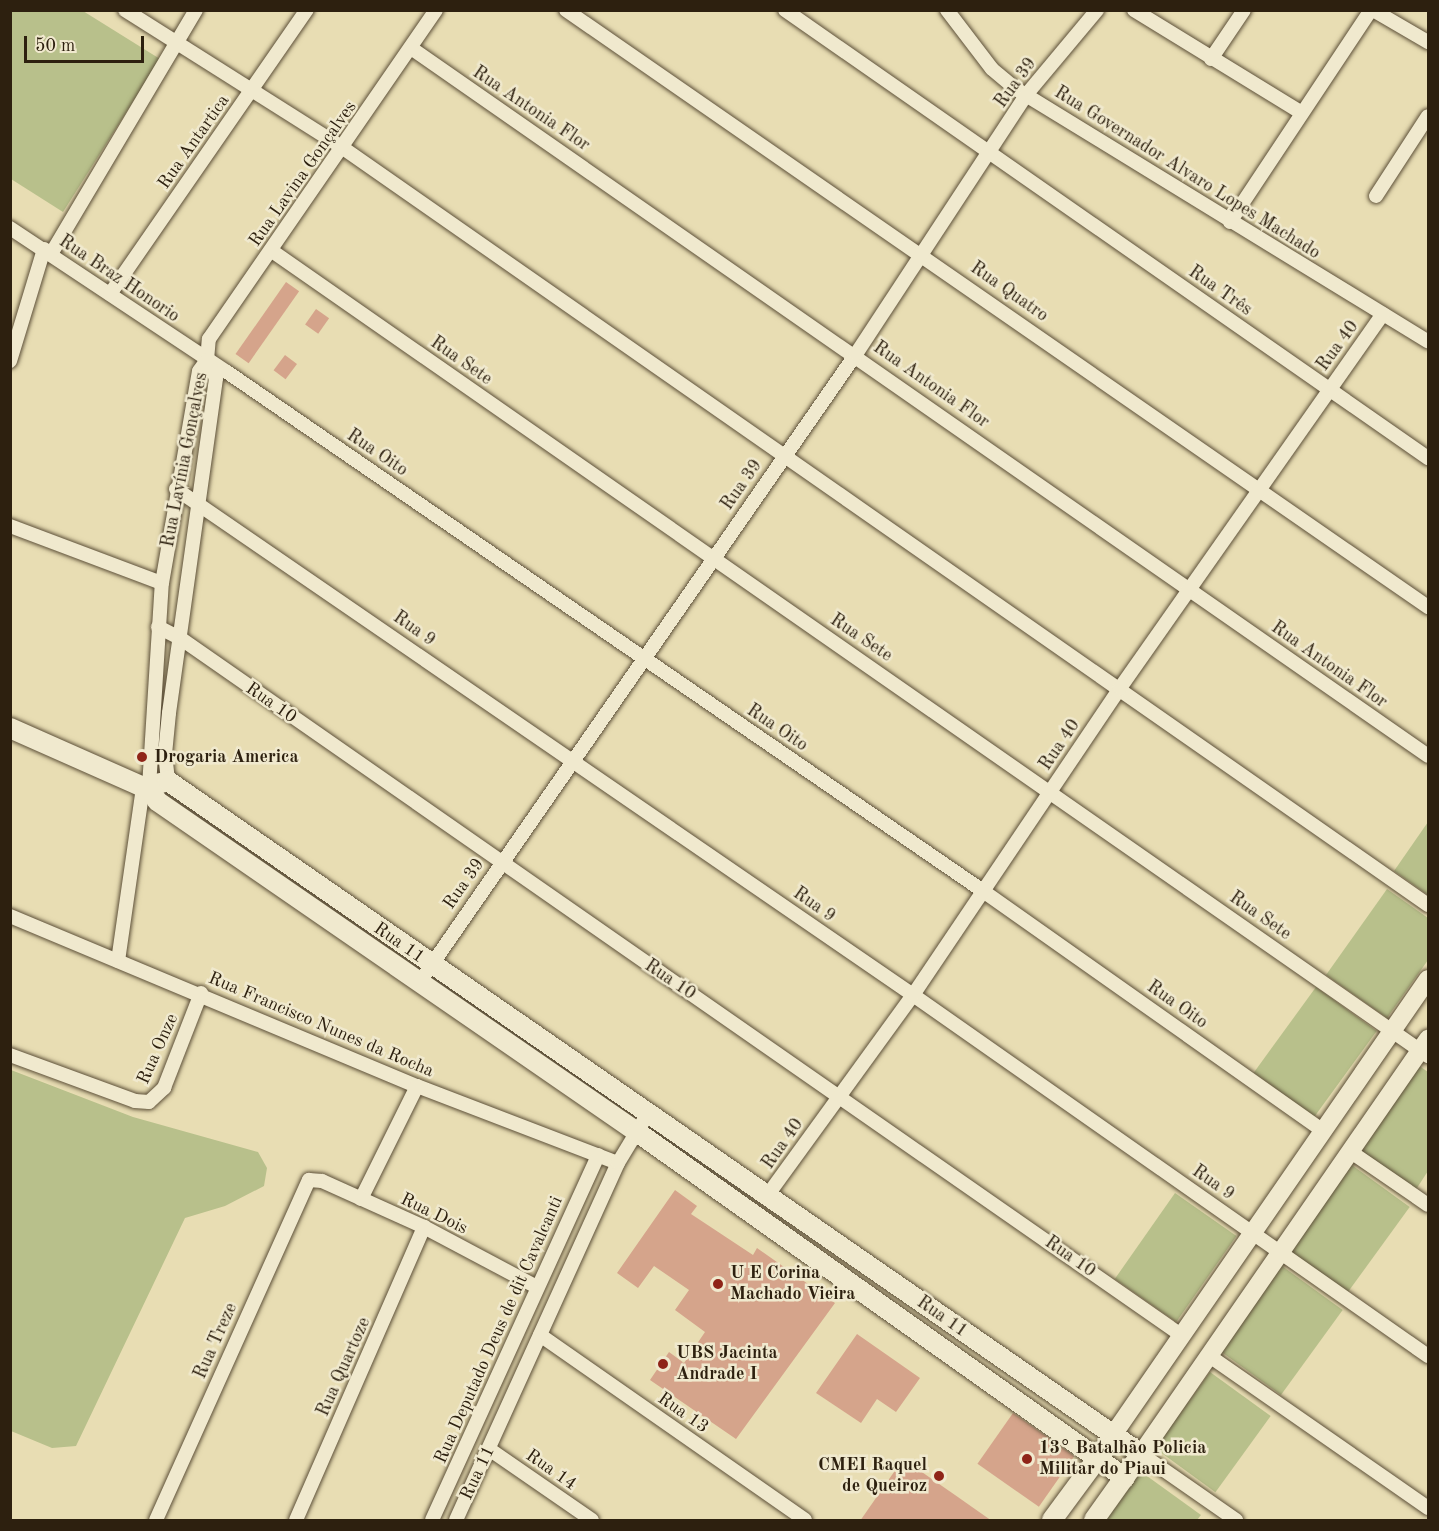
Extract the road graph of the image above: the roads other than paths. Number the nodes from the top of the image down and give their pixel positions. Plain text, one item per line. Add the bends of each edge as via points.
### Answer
1 (125, 10) edge
2 (196, 10) edge
3 (307, 10) edge
4 (436, 10) edge
5 (566, 10) edge
6 (785, 10) edge
7 (947, 10) edge
8 (1097, 10) edge
9 (1134, 10) edge
10 (1244, 10) edge
11 (1372, 10) edge
12 (1428, 42) edge
13 (177, 44) junction
14 (411, 48) junction
15 (1210, 59) junction
16 (252, 89) junction
17 (1026, 95) junction
18 (1302, 113) junction
19 (1428, 116) edge
20 (343, 148) junction
21 (989, 154) junction
22 (1376, 196) dead end
23 (1230, 222) junction
24 (10, 228) edge
25 (272, 251) junction
26 (47, 252) junction
27 (922, 253) junction
28 (110, 294) junction
29 (1383, 314) junction
30 (1428, 341) edge
31 (856, 354) junction
32 (207, 360) junction
33 (10, 361) edge
34 (1329, 388) junction
35 (783, 457) junction
36 (1428, 458) edge
37 (176, 489) junction
38 (1262, 489) junction
39 (197, 500) junction
40 (10, 526) edge
41 (712, 558) junction
42 (162, 583) junction
43 (1190, 590) junction
44 (1428, 607) edge
45 (158, 627) junction
46 (180, 638) junction
47 (642, 657) junction
48 (1120, 688) junction
49 (10, 728) edge
50 (1428, 756) edge
51 (571, 759) junction
52 (153, 785) junction
53 (1051, 790) junction
54 (500, 864) junction
55 (983, 891) junction
56 (1428, 905) edge
57 (10, 916) edge
58 (118, 961) junction
59 (429, 965) junction
60 (1428, 979) edge
61 (418, 982) junction
62 (201, 993) junction
63 (913, 995) junction
64 (1390, 1031) junction
65 (1426, 1049) edge
66 (10, 1055) edge
67 (417, 1086) junction
68 (839, 1095) junction
69 (647, 1115) junction
70 (1323, 1131) junction
71 (637, 1132) junction
72 (1352, 1152) junction
73 (598, 1155) junction
74 (618, 1163) junction
75 (312, 1178) joint
76 (768, 1196) junction
77 (362, 1199) junction
78 (1428, 1205) edge
79 (424, 1227) junction
80 (1252, 1233) junction
81 (1281, 1254) junction
82 (537, 1287) junction
83 (540, 1335) junction
84 (1181, 1335) junction
85 (1208, 1355) junction
86 (1428, 1356) edge
87 (1113, 1435) junction
88 (489, 1449) junction
89 (1140, 1454) junction
90 (1098, 1459) junction
91 (1125, 1478) junction
92 (1428, 1508) edge
93 (156, 1521) edge
94 (296, 1521) edge
95 (432, 1521) edge
96 (456, 1521) edge
97 (592, 1521) edge
98 (805, 1521) edge
99 (1052, 1521) edge
100 (1094, 1521) edge
101 (1236, 1521) edge

1 - 13 street
2 - 13 street
3 - 16 street, Rua Antartica
4 - 14 street, Rua Lavina Gonçalves
5 - 27 street, Rua Quatro
6 - 21 street, Rua Três
7 - 17 street, Rua Governador Alvaro Lopes Machado via 993,69
8 - 17 street, Rua 39
9 - 15 street
10 - 15 street
11 - 12 street
11 - 18 street
13 - 16 street
13 - 26 street
14 - 20 street, Rua Lavina Gonçalves
14 - 31 street, Rua Antonia Flor
15 - 18 street
16 - 20 street
16 - 28 street, Rua Antartica
17 - 21 street, Rua 39
17 - 23 street, Rua Governador Alvaro Lopes Machado
18 - 23 street
19 - 22 street
20 - 25 street, Rua Lavina Gonçalves
20 - 35 street
21 - 27 street, Rua 39
21 - 34 street, Rua Três
23 - 29 street, Rua Governador Alvaro Lopes Machado
24 - 26 street, Rua Braz Honorio
25 - 32 street, Rua Lavina Gonçalves via 209,339
25 - 41 street, Rua Sete
26 - 28 street, Rua Braz Honorio
26 - 33 street
27 - 31 street, Rua 39
27 - 38 street, Rua Quatro
28 - 32 street, Rua Braz Honorio
29 - 30 street, Rua Governador Alvaro Lopes Machado
29 - 34 street, Rua 40
31 - 35 street, Rua 39
31 - 43 street, Rua Antonia Flor
32 - 37 street, Rua Lavínia Gonçalves via 199,371
32 - 39 street, Rua Lavínia Gonçalves via 216,378
32 - 47 street, Rua Oito
34 - 36 street, Rua Três
34 - 38 street, Rua 40
35 - 41 street, Rua 39
35 - 48 street
37 - 39 street, Rua 9
37 - 42 street, Rua Lavínia Gonçalves
38 - 43 street, Rua 40
38 - 44 street, Rua Quatro
39 - 46 street, Rua Lavínia Gonçalves
39 - 51 street, Rua 9
40 - 42 street
41 - 47 street, Rua 39
41 - 53 street, Rua Sete
42 - 45 street, Rua Lavínia Gonçalves
43 - 48 street, Rua 40
43 - 50 street, Rua Antonia Flor
45 - 46 street, Rua 10
45 - 52 street, Rua Lavínia Gonçalves
46 - 52 street, Rua Lavínia Gonçalves via 165,754
46 - 54 street, Rua 10
47 - 51 street, Rua 39
47 - 55 street, Rua Oito
48 - 53 street, Rua 40
48 - 56 street
49 - 52 main road, Rua 11
51 - 54 street, Rua 39
51 - 63 street, Rua 9
52 - 58 street, Rua Lavínia Gonçalves
52 - 59 main road, Rua 11
52 - 61 main road, Rua 11 via 161,804
53 - 55 street, Rua 40
53 - 64 street, Rua Sete
54 - 59 street, Rua 39
54 - 68 street, Rua 10
55 - 63 street, Rua 40
55 - 70 street, Rua Oito
57 - 58 street, Rua Francisco Nunes da Rocha
58 - 62 street, Rua Francisco Nunes da Rocha
59 - 61 street, Rua 39
59 - 69 main road, Rua 11
60 - 64 street
61 - 71 main road, Rua 11
62 - 66 street, Rua Onze via 164,1088 153,1100 135,1101
62 - 67 street, Rua Francisco Nunes da Rocha
63 - 68 street, Rua 40
63 - 80 street, Rua 9
64 - 65 street, Rua Sete
64 - 70 street
65 - 72 street
67 - 73 street, Rua Francisco Nunes da Rocha
67 - 77 street
68 - 76 street, Rua 40
68 - 84 street, Rua 10
69 - 71 street, Rua 11
69 - 76 main road, Rua 11
70 - 80 street
71 - 74 street, Rua 11
71 - 90 main road, Rua 11
72 - 78 street
72 - 81 street
73 - 74 street, Rua Francisco Nunes da Rocha
73 - 82 street, Rua Deputado Deus de dit Cavalcanti
74 - 83 street, Rua 11
75 - 77 street, Rua Dois
75 - 93 street, Rua Treze via 303,1188
76 - 87 main road, Rua 11
77 - 79 street, Rua Dois
79 - 82 street, Rua Dois
79 - 94 street, Rua Quartoze
80 - 81 street, Rua 9
80 - 84 street
81 - 85 street
81 - 86 street, Rua 9
82 - 95 street, Rua Deputado Deus de dit Cavalcanti
83 - 88 street, Rua 11
83 - 98 street, Rua 13
84 - 87 street
85 - 89 street
85 - 92 street
87 - 89 main road, Rua 11
87 - 90 main road
88 - 96 street, Rua 11
88 - 97 street, Rua 14
89 - 91 main road
89 - 101 street, Rua 11
90 - 91 main road, Rua 11
90 - 99 main road
91 - 100 main road

